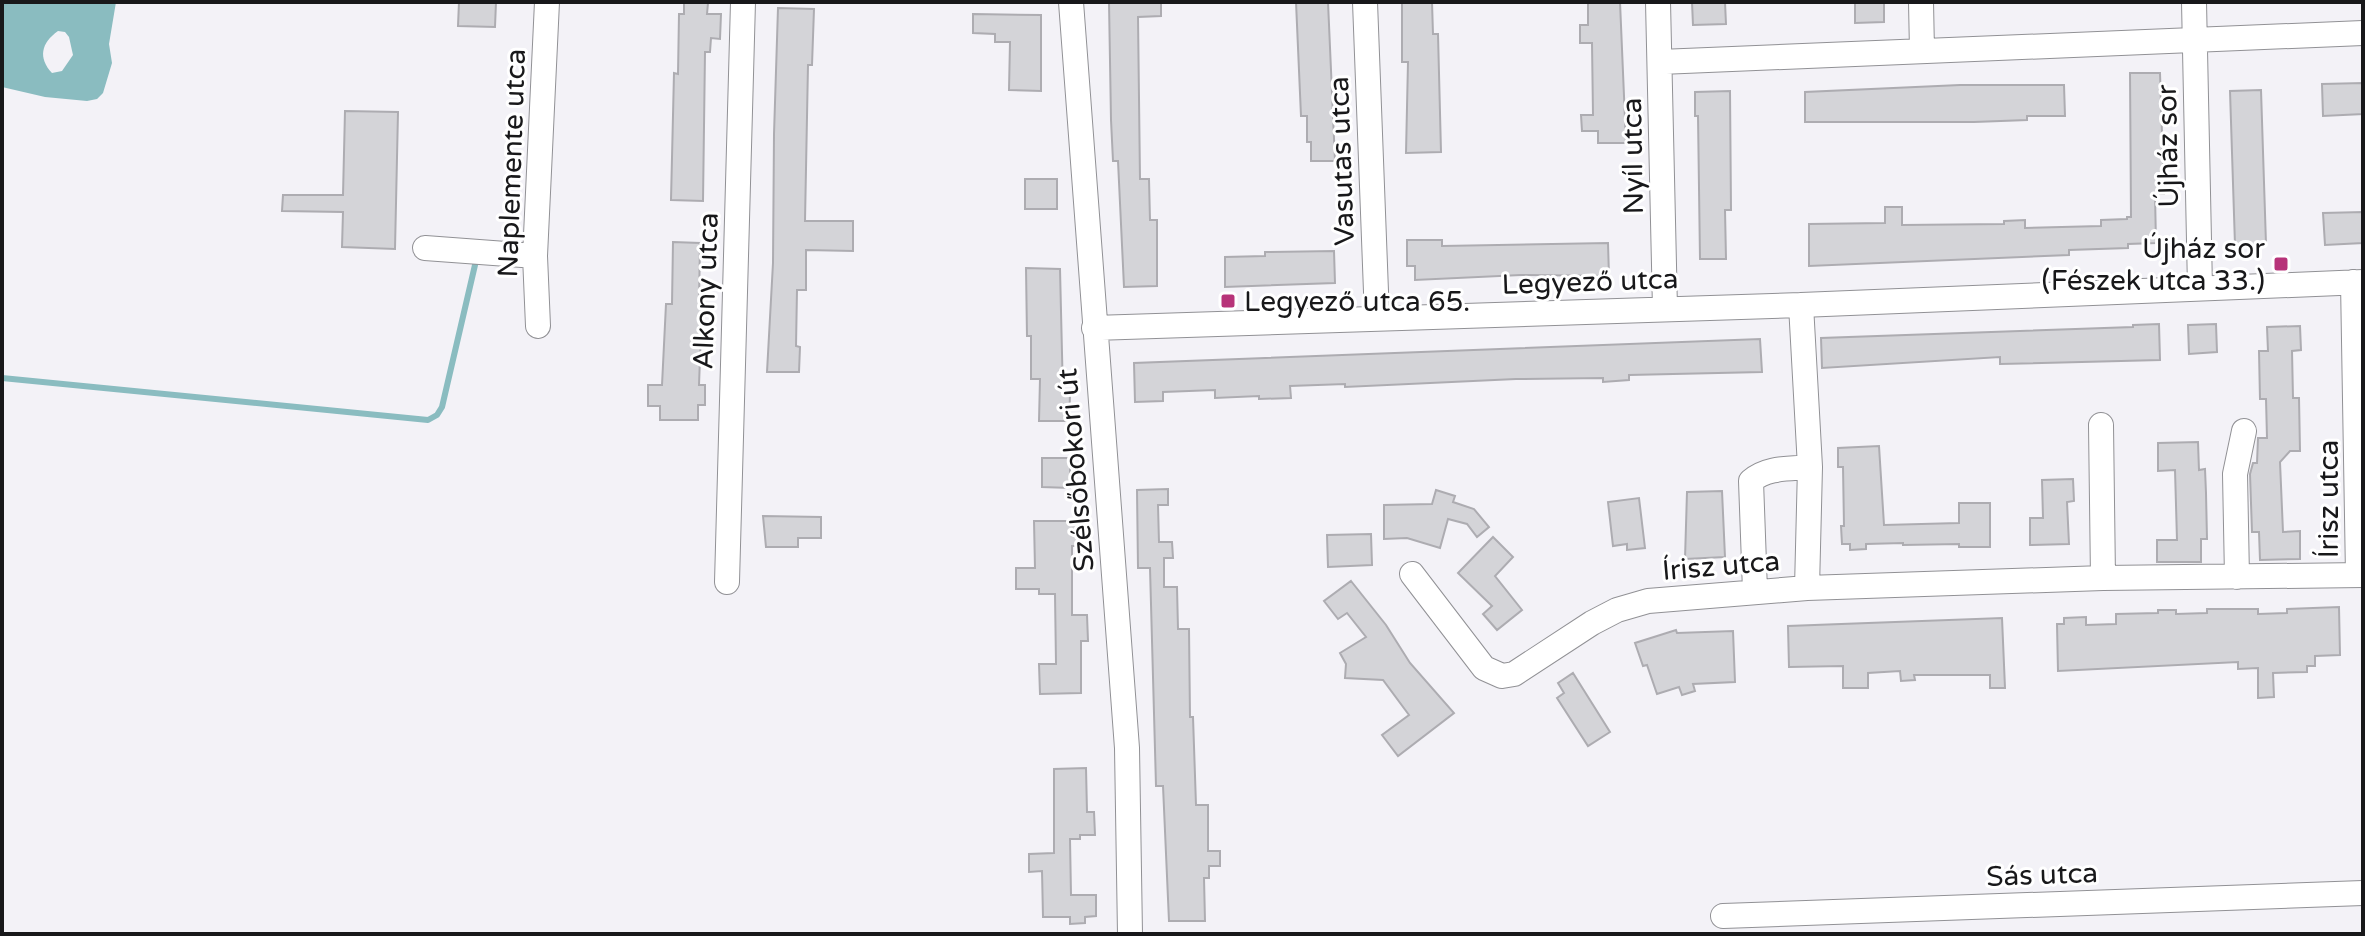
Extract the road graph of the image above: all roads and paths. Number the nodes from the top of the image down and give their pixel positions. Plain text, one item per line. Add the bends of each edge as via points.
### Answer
1 (547, 2) edge
2 (743, 2) edge
3 (1071, 2) edge
4 (1365, 2) edge
5 (1658, 2) edge
6 (1921, 2) edge
7 (2194, 2) edge
8 (2363, 33) edge
9 (2194, 42) junction
10 (1922, 51) junction
11 (1660, 62) junction
12 (425, 248) dead end
13 (535, 256) junction
14 (2358, 282) edge
15 (2200, 288) junction
16 (1801, 305) junction
17 (1665, 309) junction
18 (1377, 318) junction
19 (538, 326) dead end
20 (1094, 328) junction
21 (2360, 423) edge
22 (2101, 425) dead end
23 (2244, 431) dead end
24 (1810, 467) junction
25 (1412, 574) dead end
26 (2361, 575) edge
27 (2237, 577) junction
28 (2103, 578) junction
29 (727, 582) dead end
30 (1807, 588) junction
31 (1755, 591) junction
32 (2363, 893) edge
33 (1723, 916) dead end
34 (1130, 934) edge

1 - 13 street, Naplemente utca
2 - 29 street, Alkony utca
3 - 20 street, Szélsőbokori út
4 - 18 street, Vasutas utca
5 - 11 street, Nyíl utca
6 - 10 street
7 - 9 street, Újház sor
8 - 9 street
9 - 10 street
9 - 15 street, Újház sor
10 - 11 street
11 - 17 street, Nyíl utca
12 - 13 street
13 - 19 street, Naplemente utca
14 - 15 street, Legyező utca
14 - 21 street, Írisz utca
15 - 16 street, Legyező utca
16 - 17 street, Legyező utca
16 - 24 street
17 - 18 street, Legyező utca
18 - 20 street, Legyező utca
20 - 34 street, Szélsőbokori út via 1127,748
21 - 26 street, Írisz utca
22 - 28 street
23 - 27 street via 2235,474
24 - 30 street
24 - 31 street via 1773,470 1751,481
25 - 31 street, Írisz utca via 1484,668 1502,676 1514,674 1617,610 1648,601
26 - 27 street, Írisz utca
27 - 28 street, Írisz utca
28 - 30 street, Írisz utca
30 - 31 street, Írisz utca
32 - 33 street, Sás utca

